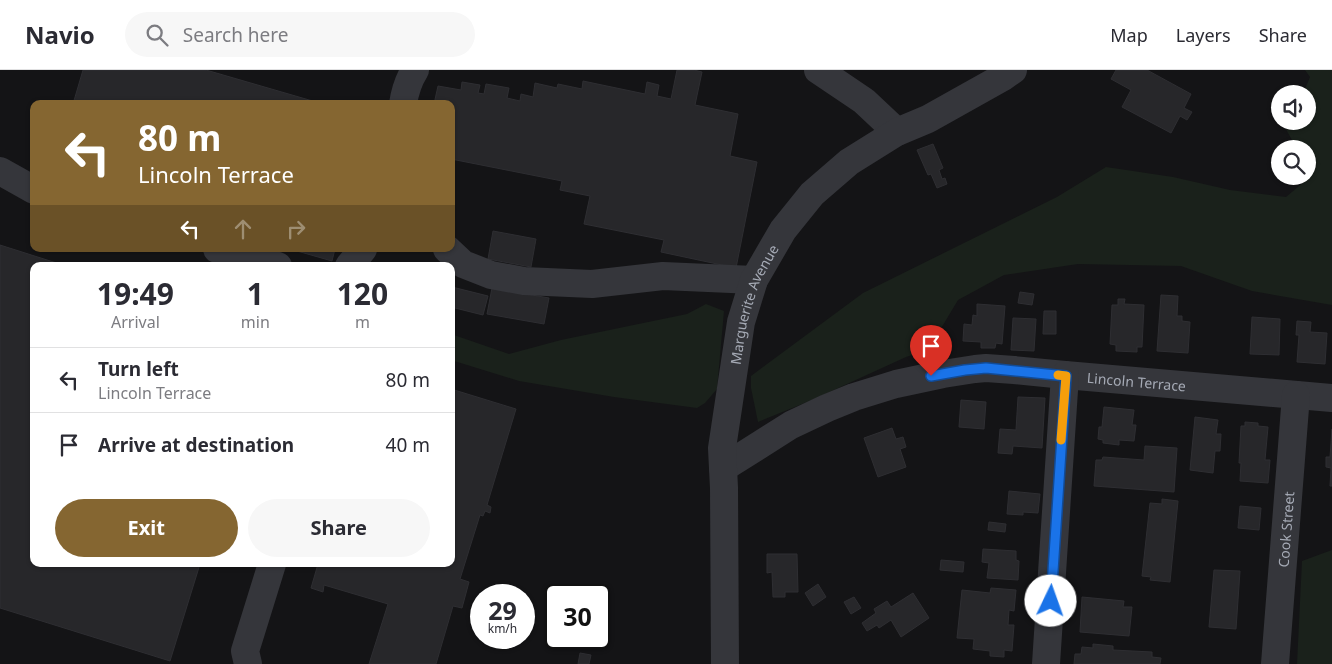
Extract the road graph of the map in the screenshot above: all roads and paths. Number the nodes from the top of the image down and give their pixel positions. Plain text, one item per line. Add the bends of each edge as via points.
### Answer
1 (415, 70) edge
2 (818, 70) edge
3 (1013, 70) edge
4 (404, 100) edge
5 (897, 132) junction
6 (0, 171) edge
7 (30, 188) edge
8 (228, 252) edge
9 (361, 252) edge
10 (450, 252) edge
11 (264, 262) edge
12 (352, 262) edge
13 (754, 280) junction
14 (1066, 376) junction
15 (1296, 395) junction
16 (1332, 398) edge
17 (723, 468) junction
18 (271, 567) edge
19 (248, 664) edge
20 (725, 664) edge
21 (1046, 664) edge
22 (1275, 664) edge

1 - 4 street
2 - 5 street via 864,100
3 - 5 street, Marguerite Avenue
5 - 13 street, Marguerite Avenue via 849,162 812,194 783,230
6 - 7 street
8 - 11 street
9 - 12 street
10 - 13 street via 463,264 490,275 524,281 592,284 663,276
13 - 17 street, Marguerite Avenue via 741,322 722,448
14 - 15 street, Lincoln Terrace
14 - 17 street, Lincoln Terrace via 986,368 896,384 815,413
14 - 21 street
15 - 16 street, Lincoln Terrace
15 - 22 street, Cook Street
17 - 20 street, Marguerite Avenue
18 - 19 street via 246,650

